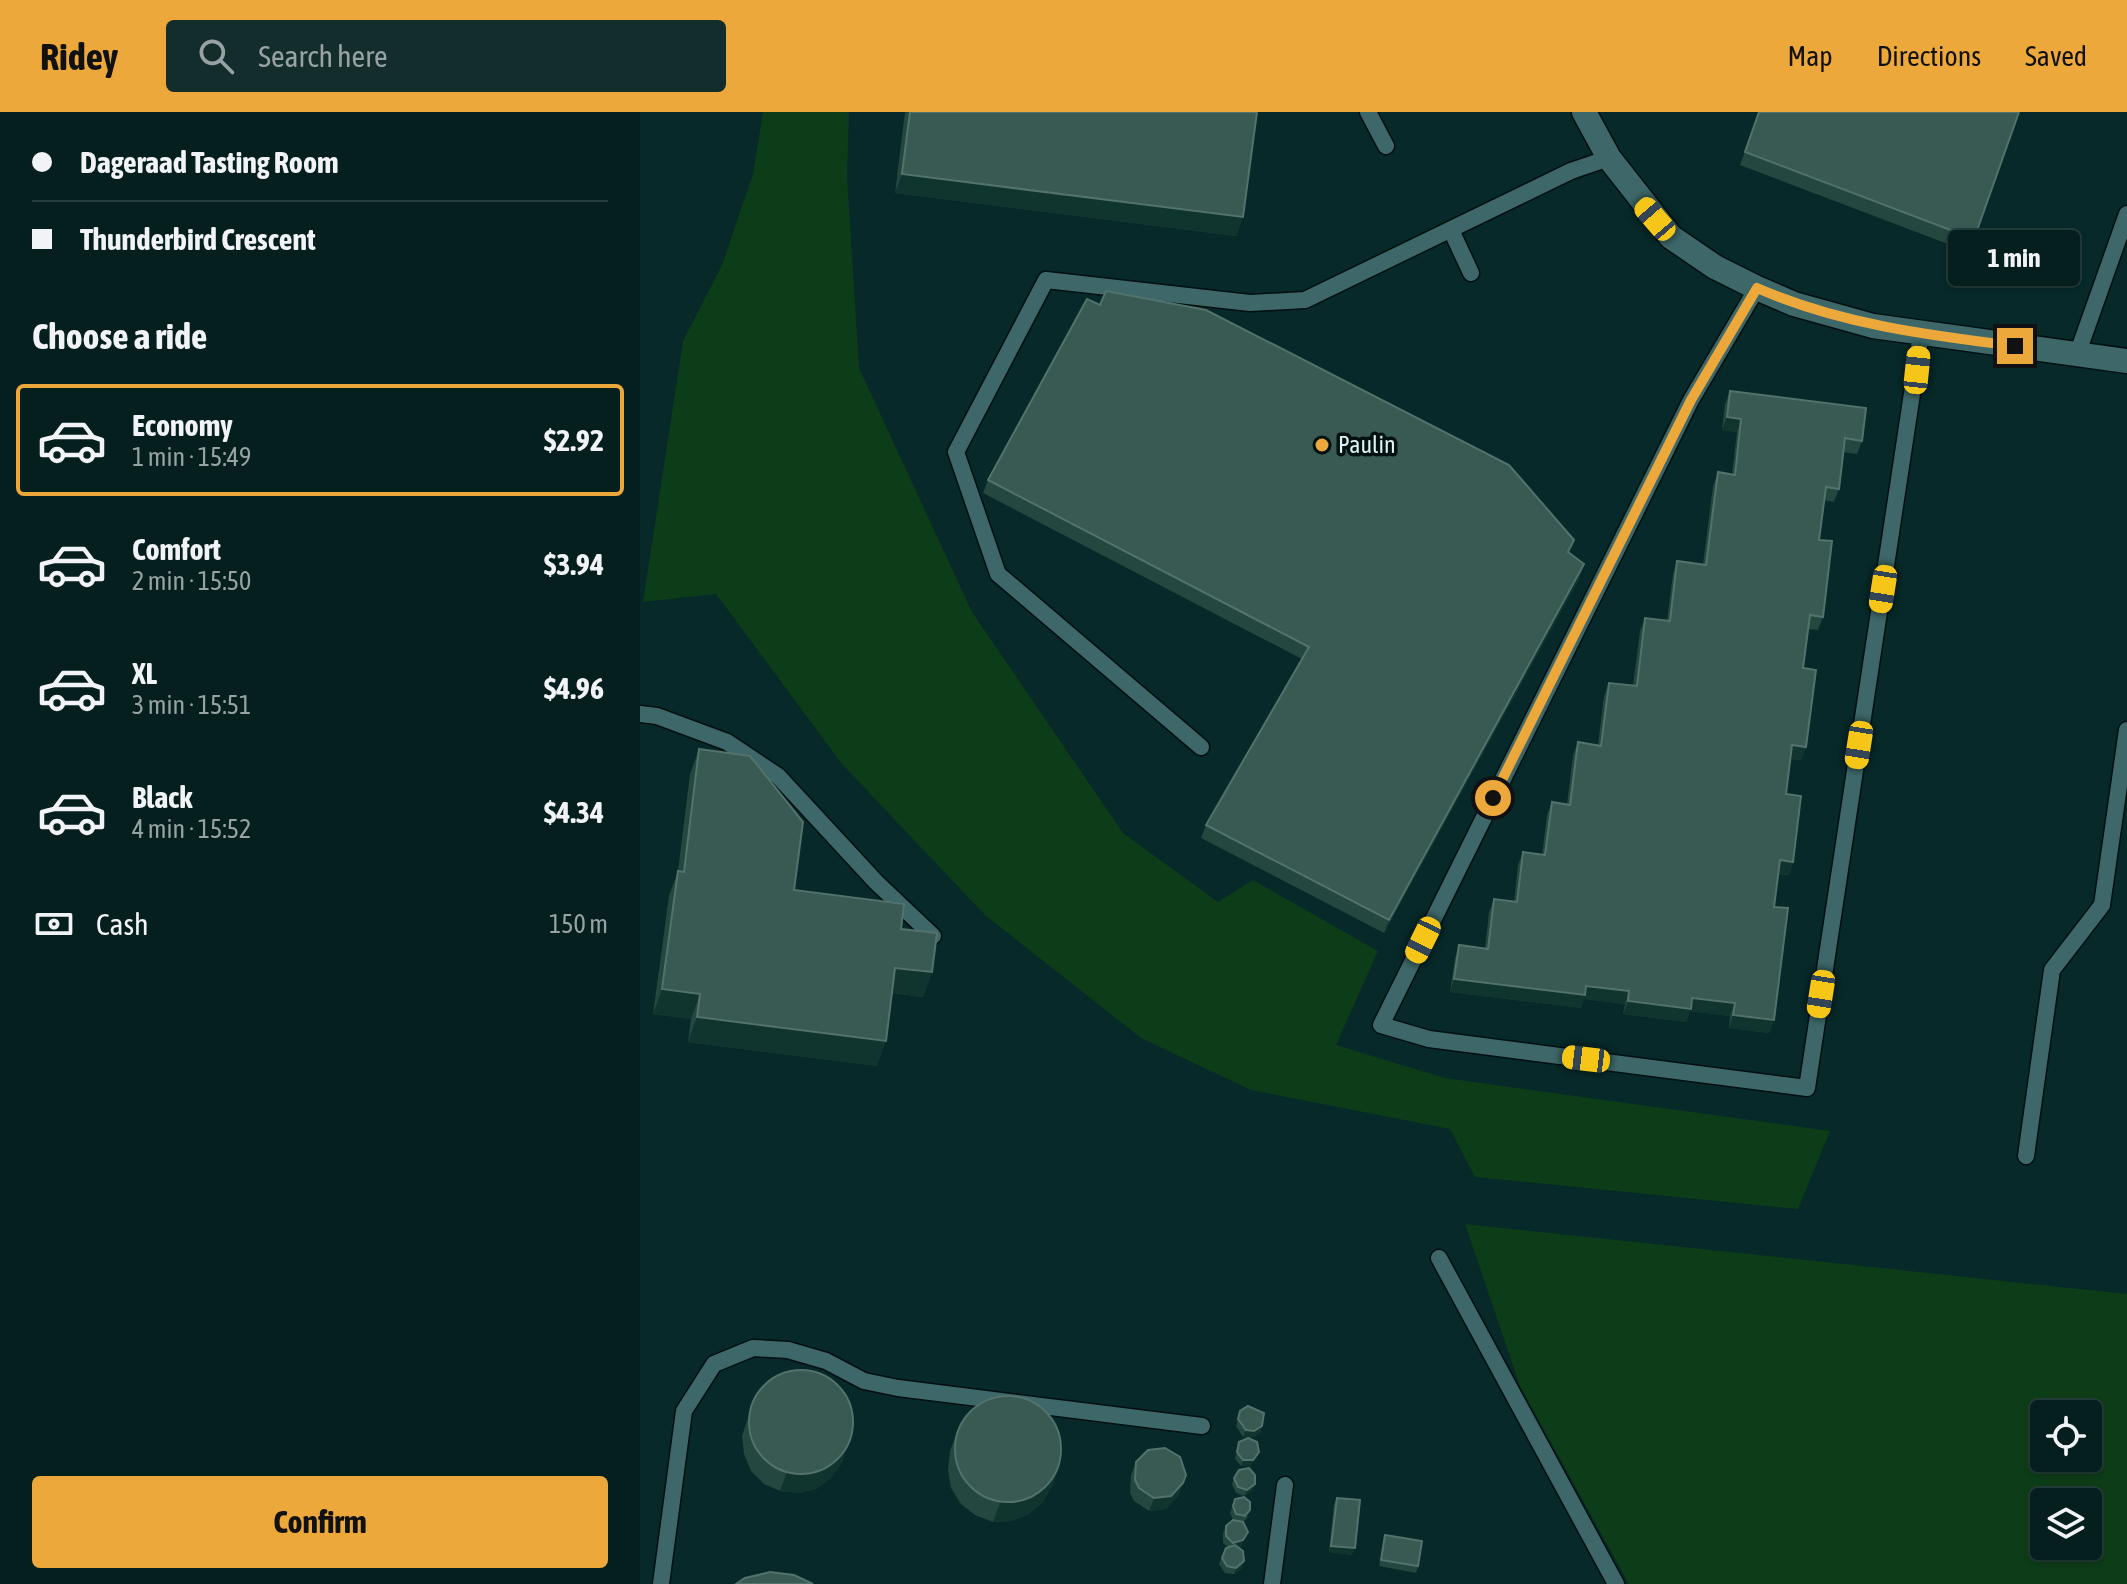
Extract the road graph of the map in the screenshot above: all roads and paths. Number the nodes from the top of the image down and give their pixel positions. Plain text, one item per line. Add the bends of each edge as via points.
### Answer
1 (1368, 112) edge
2 (1584, 112) edge
3 (1386, 146) dead end
4 (1609, 158) junction
5 (2127, 214) edge
6 (1451, 230) junction
7 (1471, 273) dead end
8 (1757, 288) junction
9 (1921, 334) junction
10 (2077, 355) junction
11 (2127, 361) edge
12 (640, 714) edge
13 (2127, 730) edge
14 (1201, 747) dead end
15 (933, 936) edge
16 (2026, 1156) dead end
17 (1439, 1258) dead end
18 (1202, 1426) dead end
19 (1285, 1485) dead end
20 (661, 1584) edge
21 (1272, 1584) edge
22 (1616, 1584) edge

1 - 3 lane
2 - 4 street
4 - 6 lane
4 - 8 street via 1671,237
5 - 10 lane
6 - 7 lane
6 - 14 lane via 1305,300 1250,303 1046,280 956,452 998,574
8 - 9 street via 1834,316
8 - 9 lane via 1691,400 1381,1025 1429,1039 1807,1088
9 - 10 street
10 - 11 street
12 - 15 lane via 727,742 778,776
13 - 16 lane via 2102,905 2052,970
17 - 22 lane
18 - 20 lane via 898,1388 864,1381 788,1350 753,1348 714,1364 684,1411
19 - 21 lane

